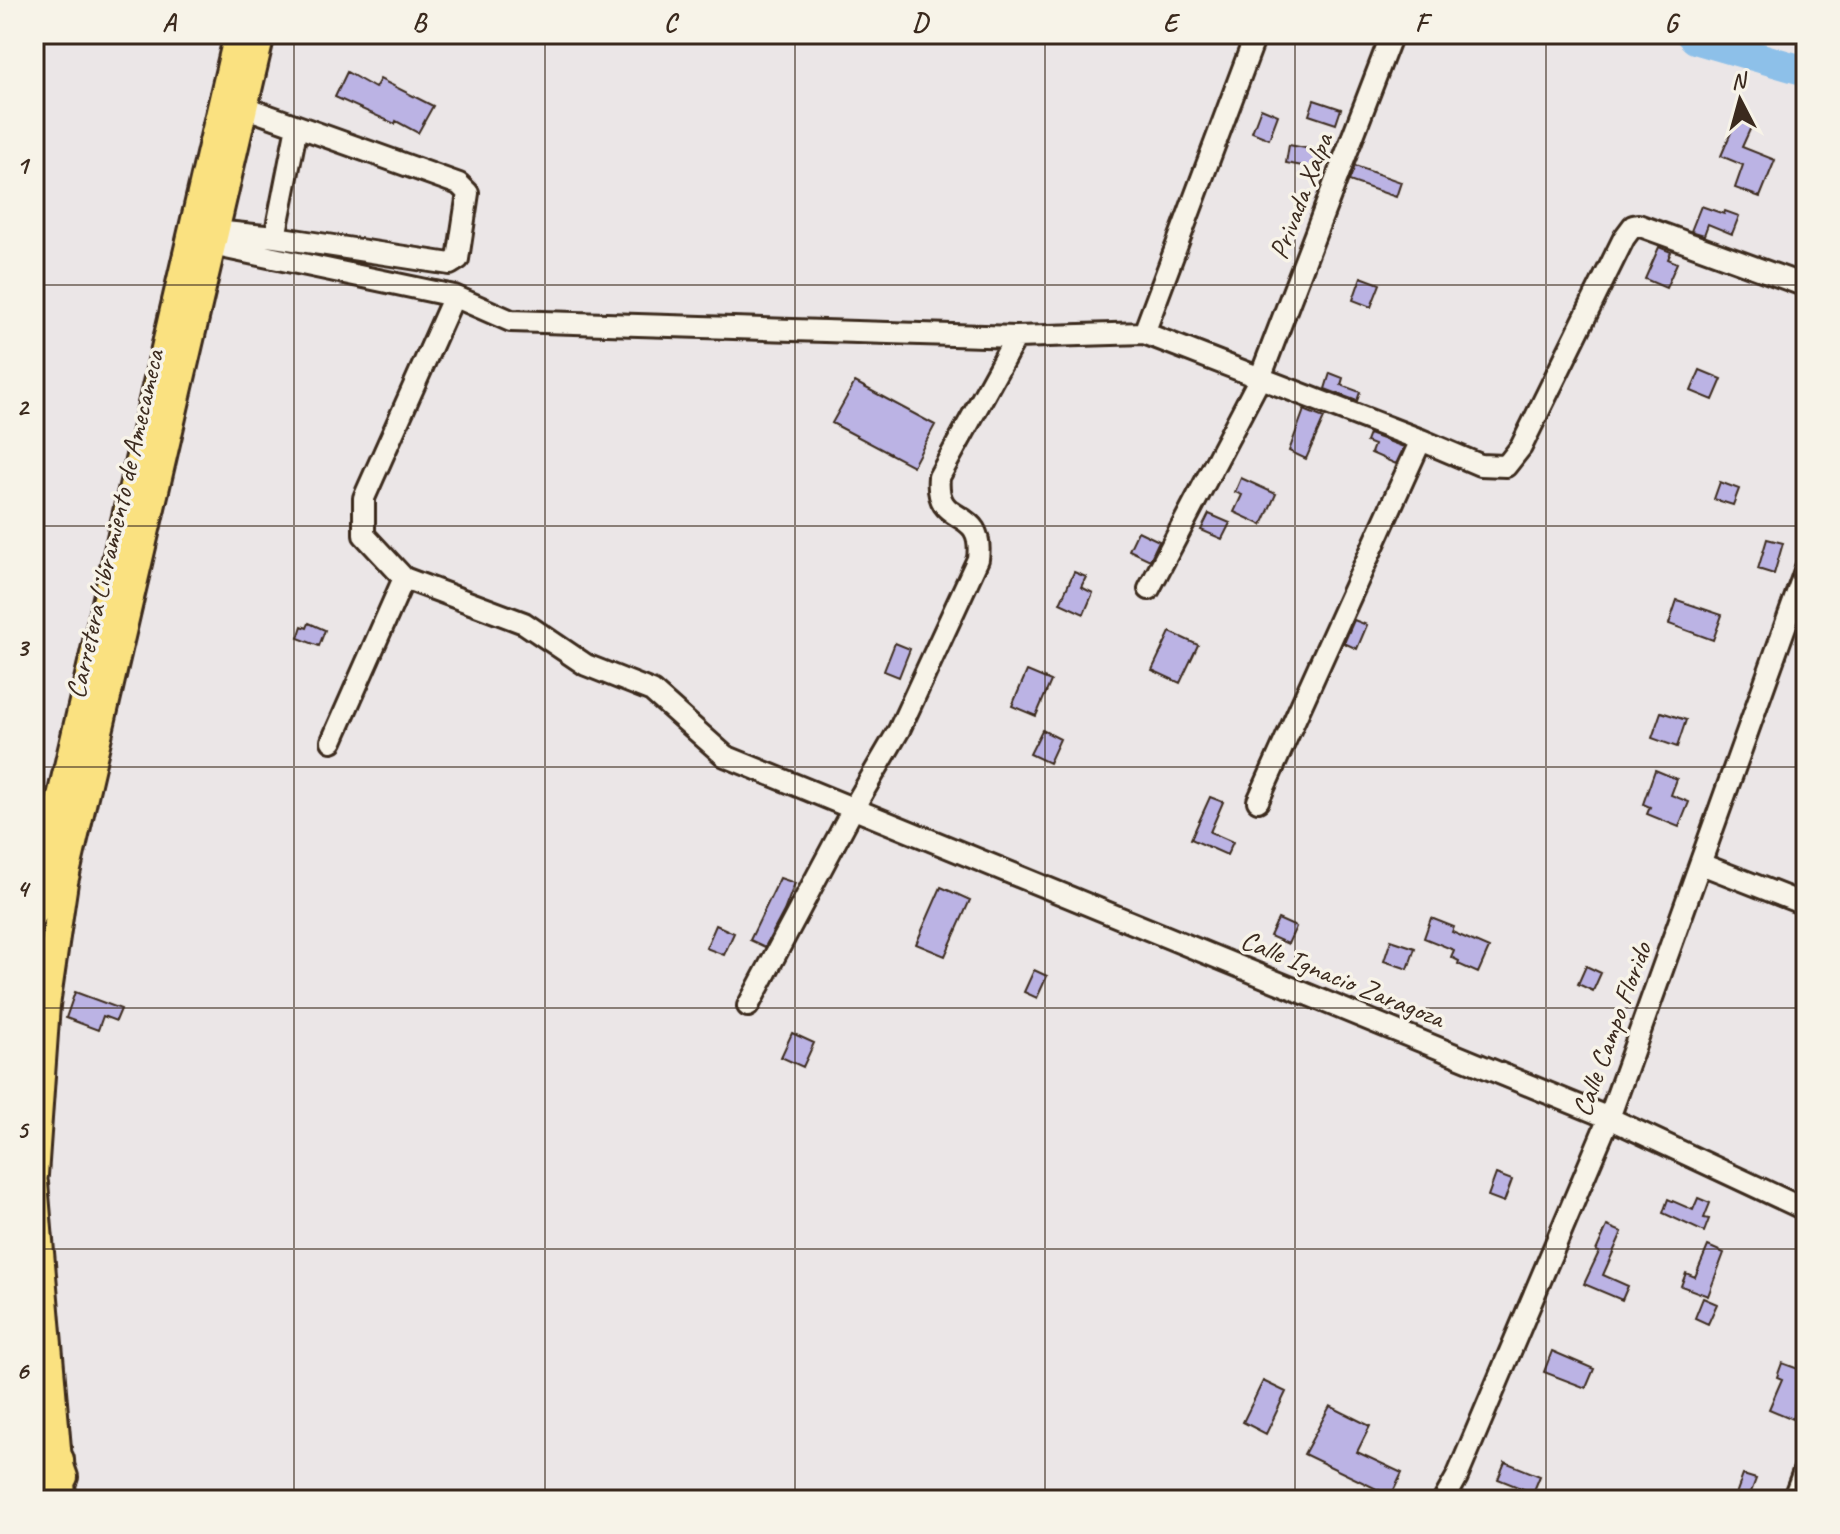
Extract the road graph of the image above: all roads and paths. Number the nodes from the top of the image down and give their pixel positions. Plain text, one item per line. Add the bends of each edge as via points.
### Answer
1 (238, 34) edge
2 (261, 34) edge
3 (1256, 34) edge
4 (1392, 34) edge
5 (244, 107) junction
6 (297, 126) junction
7 (275, 237) junction
8 (214, 238) junction
9 (1806, 286) edge
10 (454, 296) junction
11 (1144, 333) junction
12 (1016, 337) junction
13 (1260, 378) junction
14 (1421, 440) junction
15 (1806, 568) edge
16 (404, 578) junction
17 (1149, 589) dead end
18 (332, 741) dead end
19 (1258, 801) dead end
20 (854, 807) junction
21 (1701, 864) junction
22 (1806, 905) edge
23 (34, 913) edge
24 (748, 1006) dead end
25 (1609, 1118) junction
26 (34, 1175) edge
27 (34, 1183) edge
28 (1806, 1210) edge
29 (58, 1460) junction
30 (1806, 1466) edge
31 (60, 1500) edge
32 (73, 1500) edge
33 (1444, 1500) edge
34 (1793, 1500) edge

1 - 23 main road, Carretera Libramiento de Amecameca
2 - 5 main road, Carretera Libramiento de Amecameca
3 - 11 street
4 - 13 street, Privada Xalpa
5 - 6 street
5 - 8 main road, Carretera Libramiento de Amecameca
6 - 7 street
6 - 7 street via 459,184 468,193 458,259 450,264
7 - 8 street
8 - 10 street
8 - 26 main road, Carretera Libramiento de Amecameca via 64,882 46,1005
9 - 14 street via 1633,226 1521,447 1506,466 1480,465
10 - 12 street via 511,321
10 - 16 street via 364,498 364,535
11 - 12 street
11 - 13 street
12 - 20 street via 939,477 938,493 945,508 972,525 980,540 978,559 899,730
13 - 14 street
13 - 17 street, Privada Xalpa
14 - 19 street
15 - 21 street, Calle Campo Florido
16 - 18 street
16 - 20 street, Calle Ignacio Zaragoza via 524,623 586,665 652,691 725,756
20 - 24 street
20 - 25 street, Calle Ignacio Zaragoza
21 - 22 street
21 - 25 street, Calle Campo Florido
25 - 28 street, Calle Ignacio Zaragoza
25 - 33 street, Calle Campo Florido
27 - 29 main road
29 - 31 highway
29 - 32 main road
30 - 34 street

